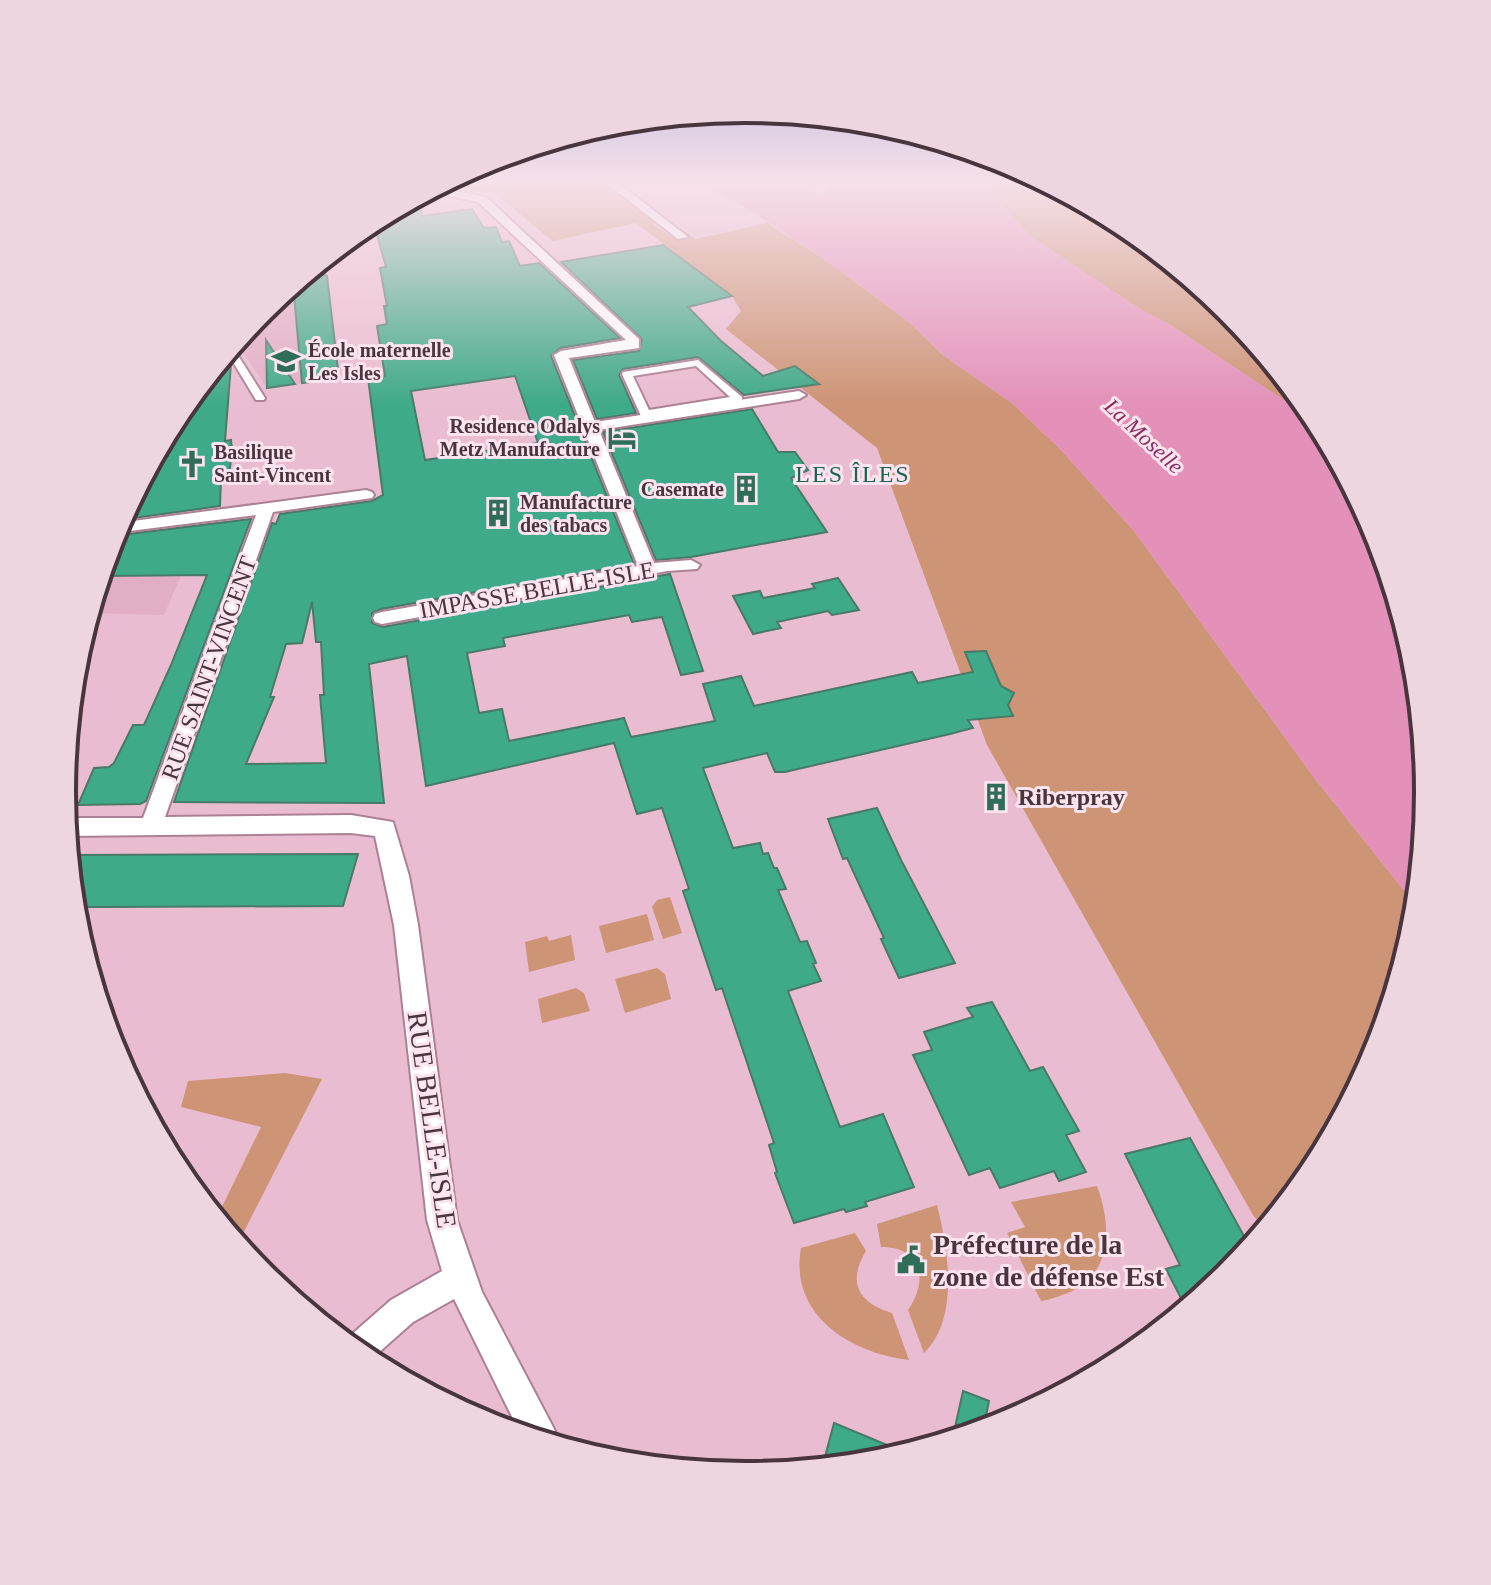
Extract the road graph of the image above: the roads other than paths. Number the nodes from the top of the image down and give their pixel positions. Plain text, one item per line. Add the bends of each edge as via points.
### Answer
1 (543, 256) edge
2 (236, 359) edge
3 (799, 395) dead end
4 (260, 398) dead end
5 (738, 399) joint
6 (590, 427) junction
7 (366, 495) dead end
8 (266, 509) junction
9 (131, 526) edge
10 (691, 565) dead end
11 (648, 570) junction
12 (382, 618) dead end
13 (151, 826) junction
14 (77, 827) edge
15 (460, 1278) junction
16 (365, 1343) edge
17 (535, 1428) edge

1 - 6 street via 634,345 561,355
2 - 4 street
3 - 6 street
5 - 5 street via 698,363 627,374 645,414
6 - 11 street
7 - 8 street
8 - 9 street
8 - 13 street, RUE SAINT-VINCENT
10 - 11 street, IMPASSE BELLE-ISLE
11 - 12 street, IMPASSE BELLE-ISLE
13 - 14 street
13 - 15 street, RUE BELLE-ISLE via 385,828 402,885 443,1222
15 - 16 street via 402,1311
15 - 17 street, RUE BELLE-ISLE

